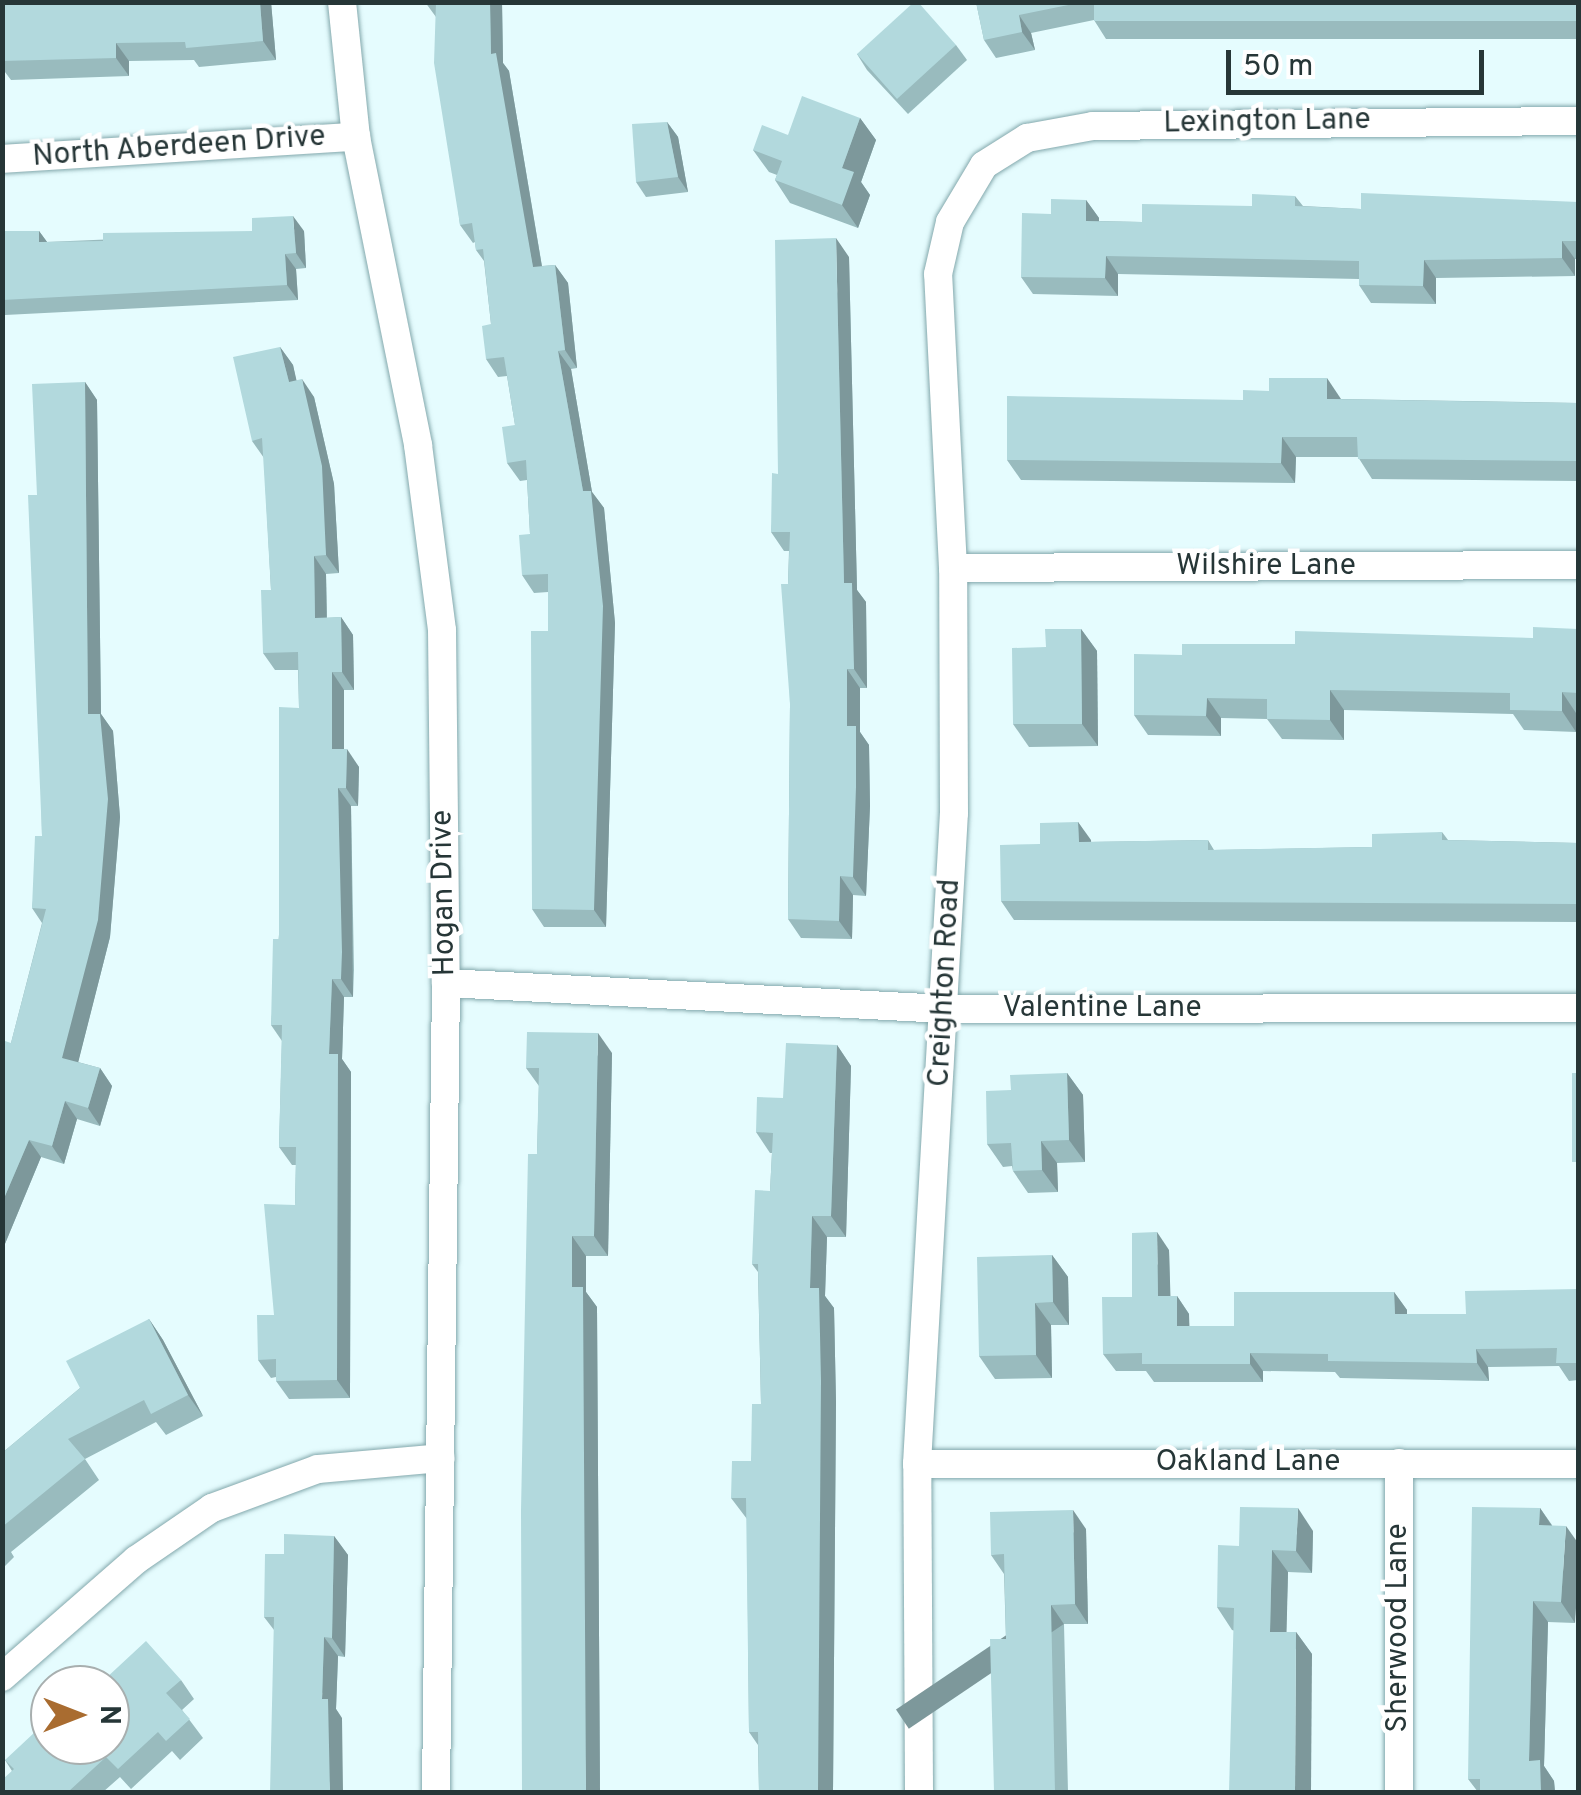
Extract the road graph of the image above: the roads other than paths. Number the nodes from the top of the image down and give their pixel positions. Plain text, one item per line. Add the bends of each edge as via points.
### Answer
1 (342, 2) edge
2 (1578, 121) edge
3 (356, 137) junction
4 (2, 159) edge
5 (974, 182) joint
6 (1578, 565) edge
7 (953, 568) junction
8 (446, 983) junction
9 (946, 1008) junction
10 (1578, 1008) edge
11 (440, 1458) junction
12 (1399, 1463) junction
13 (917, 1464) junction
14 (1578, 1464) edge
15 (2, 1677) edge
16 (436, 1792) edge
17 (919, 1792) edge
18 (1399, 1792) edge

1 - 3 street, Hogan Drive
2 - 5 street, Lexington Lane via 1093,126 1027,138 984,165
3 - 4 street, North Aberdeen Drive
3 - 8 street, Hogan Drive via 418,445 442,630
5 - 7 street, Creighton Road via 950,222 938,274
6 - 7 street, Wilshire Lane
7 - 9 street, Creighton Road
8 - 9 street, Valentine Lane
8 - 11 street, Hogan Drive
9 - 10 street, Valentine Lane
9 - 13 street, Creighton Road
11 - 15 street via 318,1469 212,1508 136,1560
11 - 16 street, Hogan Drive
12 - 13 street, Oakland Lane
12 - 14 street, Oakland Lane
12 - 18 street, Sherwood Lane
13 - 17 street, Creighton Road

